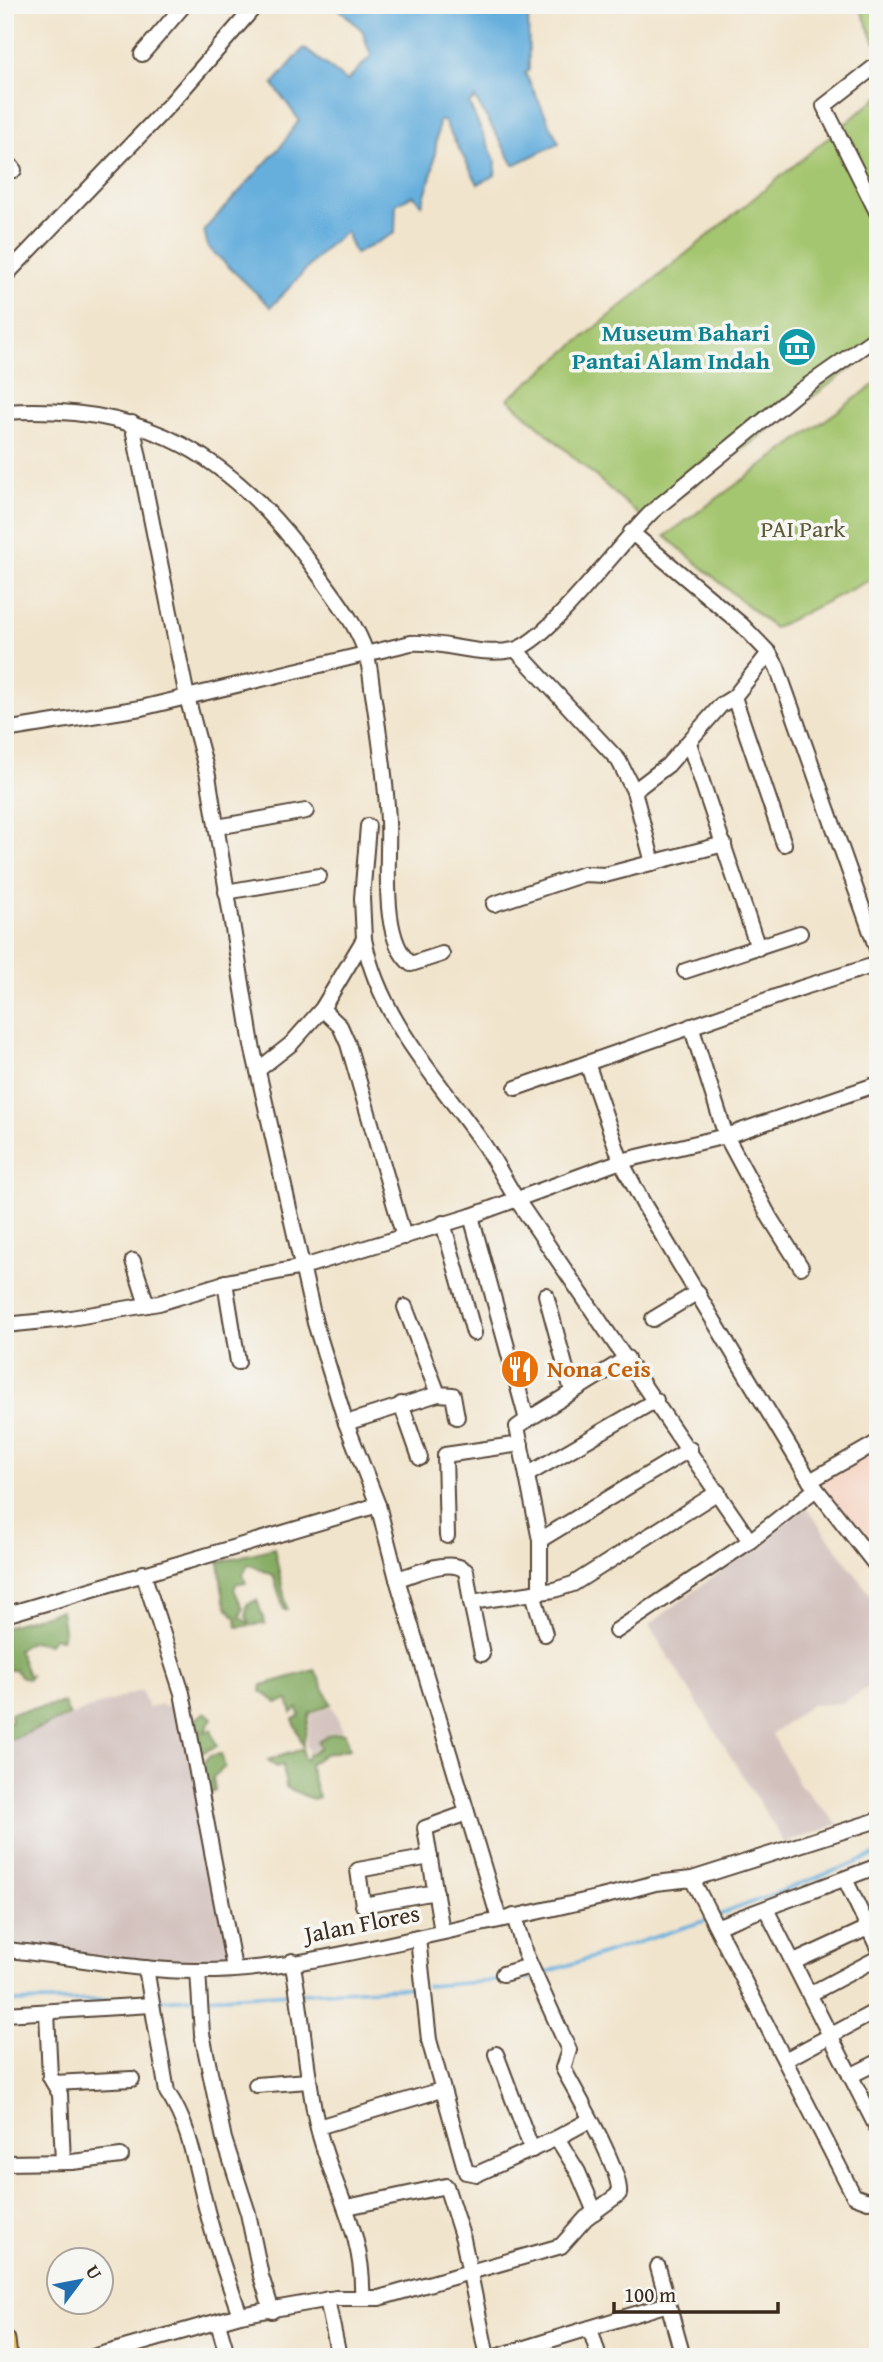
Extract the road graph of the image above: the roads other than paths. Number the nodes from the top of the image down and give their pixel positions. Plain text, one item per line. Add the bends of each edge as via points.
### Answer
1 (184, 5) edge
2 (256, 5) edge
3 (142, 54) dead end
4 (878, 65) edge
5 (878, 214) edge
6 (5, 276) edge
7 (878, 336) edge
8 (5, 412) edge
9 (132, 423) junction
10 (631, 532) junction
11 (516, 650) junction
12 (769, 653) junction
13 (367, 654) junction
14 (187, 697) junction
15 (734, 697) junction
16 (5, 730) edge
17 (689, 743) junction
18 (634, 791) junction
19 (306, 811) dead end
20 (368, 826) dead end
21 (217, 827) junction
22 (723, 844) junction
23 (784, 844) dead end
24 (653, 863) junction
25 (319, 876) dead end
26 (226, 892) junction
27 (494, 904) dead end
28 (800, 933) dead end
29 (364, 939) junction
30 (758, 948) junction
31 (878, 952) edge
32 (442, 954) dead end
33 (878, 964) edge
34 (685, 971) dead end
35 (322, 1009) junction
36 (691, 1026) junction
37 (587, 1063) junction
38 (258, 1070) junction
39 (878, 1084) edge
40 (516, 1088) dead end
41 (726, 1136) junction
42 (621, 1161) junction
43 (517, 1200) junction
44 (471, 1216) junction
45 (443, 1223) junction
46 (404, 1237) junction
47 (133, 1261) dead end
48 (303, 1267) junction
49 (801, 1268) dead end
50 (225, 1282) junction
51 (698, 1292) junction
52 (546, 1294) dead end
53 (147, 1305) junction
54 (405, 1307) dead end
55 (653, 1319) dead end
56 (5, 1325) edge
57 (474, 1333) dead end
58 (627, 1358) junction
59 (238, 1362) dead end
60 (572, 1391) junction
61 (438, 1394) junction
62 (656, 1400) junction
63 (401, 1404) junction
64 (457, 1418) dead end
65 (527, 1420) junction
66 (346, 1423) junction
67 (878, 1442) edge
68 (521, 1444) junction
69 (690, 1449) junction
70 (420, 1458) dead end
71 (527, 1475) junction
72 (813, 1485) junction
73 (718, 1492) junction
74 (378, 1504) junction
75 (447, 1536) dead end
76 (540, 1540) junction
77 (750, 1541) junction
78 (878, 1568) edge
79 (143, 1573) junction
80 (397, 1579) junction
81 (537, 1592) junction
82 (471, 1602) junction
83 (5, 1615) edge
84 (616, 1631) dead end
85 (545, 1634) dead end
86 (482, 1654) dead end
87 (467, 1813) junction
88 (878, 1820) edge
89 (430, 1857) junction
90 (878, 1866) edge
91 (692, 1879) junction
92 (846, 1881) junction
93 (436, 1892) junction
94 (766, 1909) junction
95 (514, 1916) junction
96 (499, 1919) junction
97 (717, 1924) junction
98 (868, 1928) junction
99 (442, 1932) junction
100 (418, 1938) junction
101 (878, 1948) edge
102 (5, 1950) edge
103 (878, 1958) edge
104 (292, 1961) junction
105 (794, 1962) junction
106 (146, 1968) junction
107 (234, 1968) junction
108 (198, 1971) junction
109 (534, 1971) junction
110 (503, 1974) dead end
111 (810, 1994) junction
112 (150, 1999) junction
113 (878, 2010) edge
114 (47, 2012) junction
115 (5, 2014) edge
116 (830, 2035) junction
117 (496, 2054) dead end
118 (786, 2059) junction
119 (878, 2062) edge
120 (850, 2076) junction
121 (132, 2080) dead end
122 (308, 2081) junction
123 (54, 2083) junction
124 (256, 2085) dead end
125 (441, 2090) junction
126 (590, 2120) junction
127 (318, 2127) junction
128 (878, 2130) edge
129 (557, 2137) junction
130 (532, 2150) junction
131 (121, 2156) dead end
132 (63, 2162) junction
133 (5, 2163) edge
134 (878, 2196) edge
135 (347, 2207) junction
136 (594, 2212) junction
137 (658, 2267) dead end
138 (469, 2270) junction
139 (362, 2298) junction
140 (327, 2300) junction
141 (668, 2304) junction
142 (272, 2311) junction
143 (240, 2315) junction
144 (218, 2323) junction
145 (590, 2328) junction
146 (5, 2340) edge
147 (135, 2350) edge
148 (7, 2357) edge
149 (93, 2357) edge
150 (228, 2357) edge
151 (339, 2357) edge
152 (487, 2357) edge
153 (495, 2357) edge
154 (599, 2357) edge
155 (683, 2357) edge

1 - 3 street
2 - 6 street via 171,103
4 - 5 street via 824,106
7 - 10 street via 746,433
8 - 9 street via 72,411
9 - 13 street via 199,453 262,504 339,603
9 - 14 street
10 - 11 street via 554,620
10 - 12 street
11 - 13 street via 421,643
11 - 18 street via 615,755
12 - 15 street
12 - 31 street
13 - 14 street
13 - 32 street via 386,798 391,919 397,944 408,962 415,964
14 - 16 street
14 - 21 street
15 - 17 street via 721,705
15 - 23 street
17 - 18 street
17 - 22 street
18 - 24 street
19 - 21 street
20 - 29 street
21 - 26 street
22 - 24 street
22 - 30 street
24 - 27 street via 596,877 584,874
25 - 26 street
26 - 38 street
28 - 30 street
29 - 35 street
29 - 43 street via 398,1025
30 - 34 street
33 - 36 street
35 - 38 street via 291,1044
35 - 46 street via 340,1026 348,1044
36 - 37 street
36 - 41 street
37 - 40 street
37 - 42 street
38 - 48 street
39 - 41 street
41 - 42 street
41 - 49 street
42 - 43 street
42 - 51 street
43 - 44 street
43 - 58 street
44 - 45 street
44 - 65 street
45 - 46 street
45 - 57 street
46 - 48 street
47 - 53 street
48 - 50 street
48 - 66 street
50 - 53 street
50 - 59 street
51 - 55 street
51 - 72 street
52 - 60 street
53 - 56 street
54 - 61 street
58 - 60 street
58 - 62 street
60 - 65 street
61 - 63 street
61 - 64 street via 453,1395
62 - 69 street
62 - 71 street
63 - 66 street
63 - 70 street
65 - 68 street via 517,1427
66 - 74 street
67 - 72 street
68 - 71 street
68 - 75 street via 445,1455
69 - 73 street
69 - 76 street
71 - 76 street
72 - 77 street
72 - 78 street
73 - 77 street
73 - 81 street via 573,1584
74 - 79 street
74 - 80 street
76 - 81 street
77 - 84 street
79 - 83 street
79 - 107 street via 182,1693
80 - 82 street via 458,1566 466,1571
80 - 87 street
81 - 82 street
81 - 85 street
82 - 86 street
87 - 89 street via 426,1827
87 - 96 street
88 - 91 street, Jalan Flores
89 - 93 street
89 - 93 street via 359,1870 361,1894 365,1907
90 - 92 street
91 - 95 street, Jalan Flores via 678,1878
91 - 97 street
92 - 94 street
92 - 98 street
93 - 99 street
94 - 97 street
94 - 105 street
95 - 96 street, Jalan Flores
95 - 109 street
96 - 99 street, Jalan Flores
97 - 118 street
98 - 101 street
98 - 105 street
99 - 100 street, Jalan Flores
100 - 104 street, Jalan Flores
100 - 125 street via 425,2019
102 - 106 street, Jalan Flores
103 - 111 street
104 - 107 street, Jalan Flores
104 - 122 street
105 - 111 street
106 - 108 street, Jalan Flores
106 - 112 street
107 - 108 street, Jalan Flores
108 - 142 street via 202,2034 224,2138
109 - 110 street
109 - 126 street via 569,2050 563,2068
111 - 116 street
112 - 114 street
112 - 143 street via 167,2092 189,2140
113 - 116 street
114 - 115 street
114 - 123 street
116 - 118 street
116 - 120 street
117 - 130 street
118 - 134 street via 854,2196 868,2201
119 - 120 street
120 - 128 street
121 - 123 street
122 - 124 street
122 - 127 street
123 - 132 street via 60,2094
125 - 127 street
125 - 130 street via 468,2175
126 - 129 street
126 - 136 street via 620,2190
127 - 135 street
129 - 130 street
129 - 136 street
131 - 132 street
132 - 133 street
135 - 138 street via 446,2186
135 - 139 street via 363,2269
136 - 138 street via 561,2246
137 - 141 street
138 - 139 street via 379,2298
138 - 152 street
139 - 140 street
140 - 142 street
140 - 151 street
141 - 145 street
141 - 155 street
142 - 143 street
143 - 144 street
144 - 147 street
144 - 150 street
145 - 153 street
145 - 154 street
146 - 148 highway
147 - 149 street

